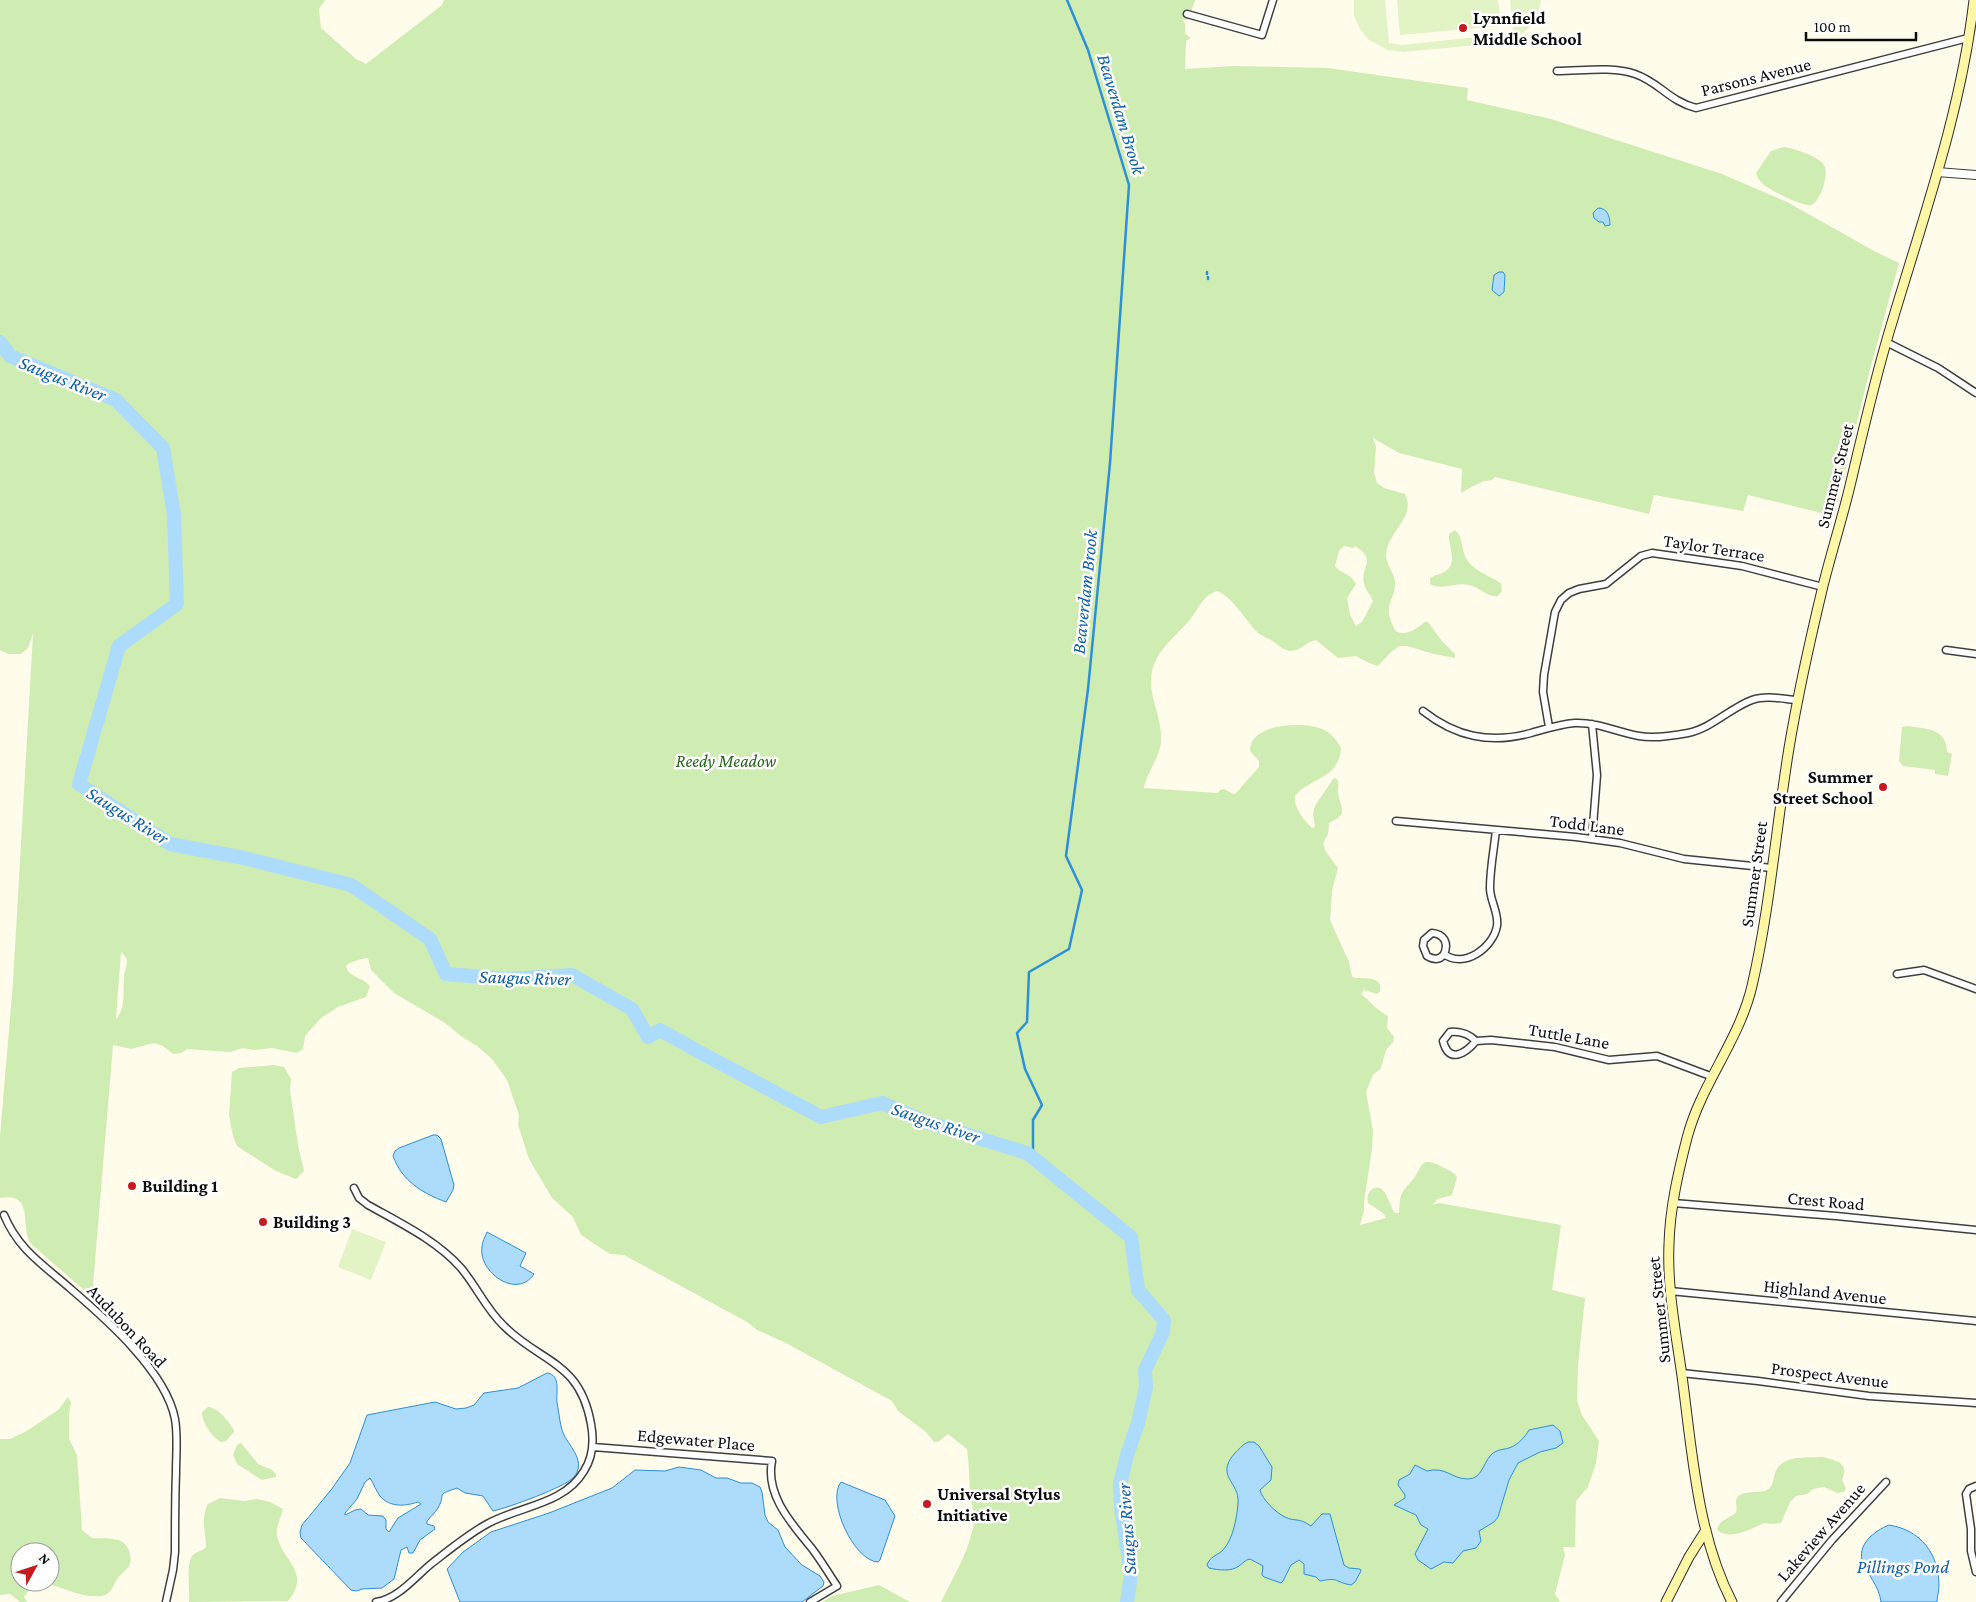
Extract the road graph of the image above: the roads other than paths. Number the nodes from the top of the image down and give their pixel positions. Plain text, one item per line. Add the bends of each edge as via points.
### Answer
1 (1273, 0) edge
2 (1974, 0) edge
3 (1187, 14) dead end
4 (1968, 38) junction
5 (1557, 71) dead end
6 (1937, 172) junction
7 (1976, 175) edge
8 (1886, 342) junction
9 (1976, 393) edge
10 (1823, 587) junction
11 (1946, 650) dead end
12 (1976, 654) edge
13 (1798, 700) junction
14 (1423, 711) dead end
15 (1592, 724) junction
16 (1548, 727) junction
17 (1396, 821) dead end
18 (1496, 830) junction
19 (1592, 839) junction
20 (1772, 868) junction
21 (1444, 954) dead end
22 (1897, 974) dead end
23 (1976, 989) edge
24 (1476, 1041) junction
25 (1713, 1077) junction
26 (354, 1188) dead end
27 (1673, 1203) junction
28 (4, 1215) dead end
29 (1976, 1230) edge
30 (1670, 1291) junction
31 (1976, 1321) edge
32 (1681, 1373) junction
33 (1976, 1403) edge
34 (593, 1447) junction
35 (1886, 1482) dead end
36 (1975, 1486) edge
37 (1706, 1530) junction
38 (1976, 1572) edge
39 (166, 1602) edge
40 (376, 1602) edge
41 (810, 1602) edge
42 (1666, 1602) edge
43 (1732, 1602) edge
44 (1781, 1602) edge

1 - 3 street via 1262,35
2 - 4 main road, Summer Street
4 - 5 street, Parsons Avenue via 1696,108 1673,99 1636,74 1619,70
4 - 6 main road, Summer Street
6 - 7 street
6 - 8 main road, Summer Street
8 - 9 street via 1938,368
8 - 10 main road, Summer Street
10 - 13 main road, Summer Street
10 - 16 street, Taylor Terrace via 1742,566 1666,554 1640,556 1606,584 1580,588 1561,600 1554,619 1544,675
11 - 12 street
13 - 15 street via 1753,700 1706,726 1673,736 1639,736
13 - 20 main road, Summer Street
14 - 16 street via 1440,725 1481,737 1516,736
15 - 16 street
15 - 19 street via 1596,775
17 - 18 street, Todd Lane
18 - 19 street, Todd Lane
18 - 21 street via 1490,888 1496,929 1488,944 1476,955 1454,959
19 - 20 street, Todd Lane via 1684,859
20 - 25 main road, Summer Street via 1751,991 1744,1014
22 - 23 street via 1924,970
24 - 24 street, Tuttle Lane via 1458,1055 1447,1052 1443,1041 1455,1031
24 - 25 street, Tuttle Lane via 1555,1047 1609,1060 1656,1056
25 - 27 main road, Summer Street via 1687,1134
26 - 34 street via 368,1205 441,1249 462,1269 504,1327 553,1360 569,1375 587,1407
27 - 29 street, Crest Road
27 - 30 main road, Summer Street via 1669,1241
28 - 39 street, Audubon Road via 24,1248 133,1349 157,1379 170,1402 176,1443 175,1534 174,1570
30 - 31 street, Highland Avenue
30 - 32 main road, Summer Street
32 - 33 street, Prospect Avenue via 1869,1396
32 - 37 main road, Summer Street
34 - 40 street via 587,1467 576,1483 554,1498 488,1524 459,1542 395,1595
34 - 41 street, Edgewater Place via 772,1461 770,1473 783,1513 836,1586
35 - 44 street, Lakeview Avenue
36 - 38 street via 1966,1494
37 - 42 main road
37 - 43 main road, Summer Street

